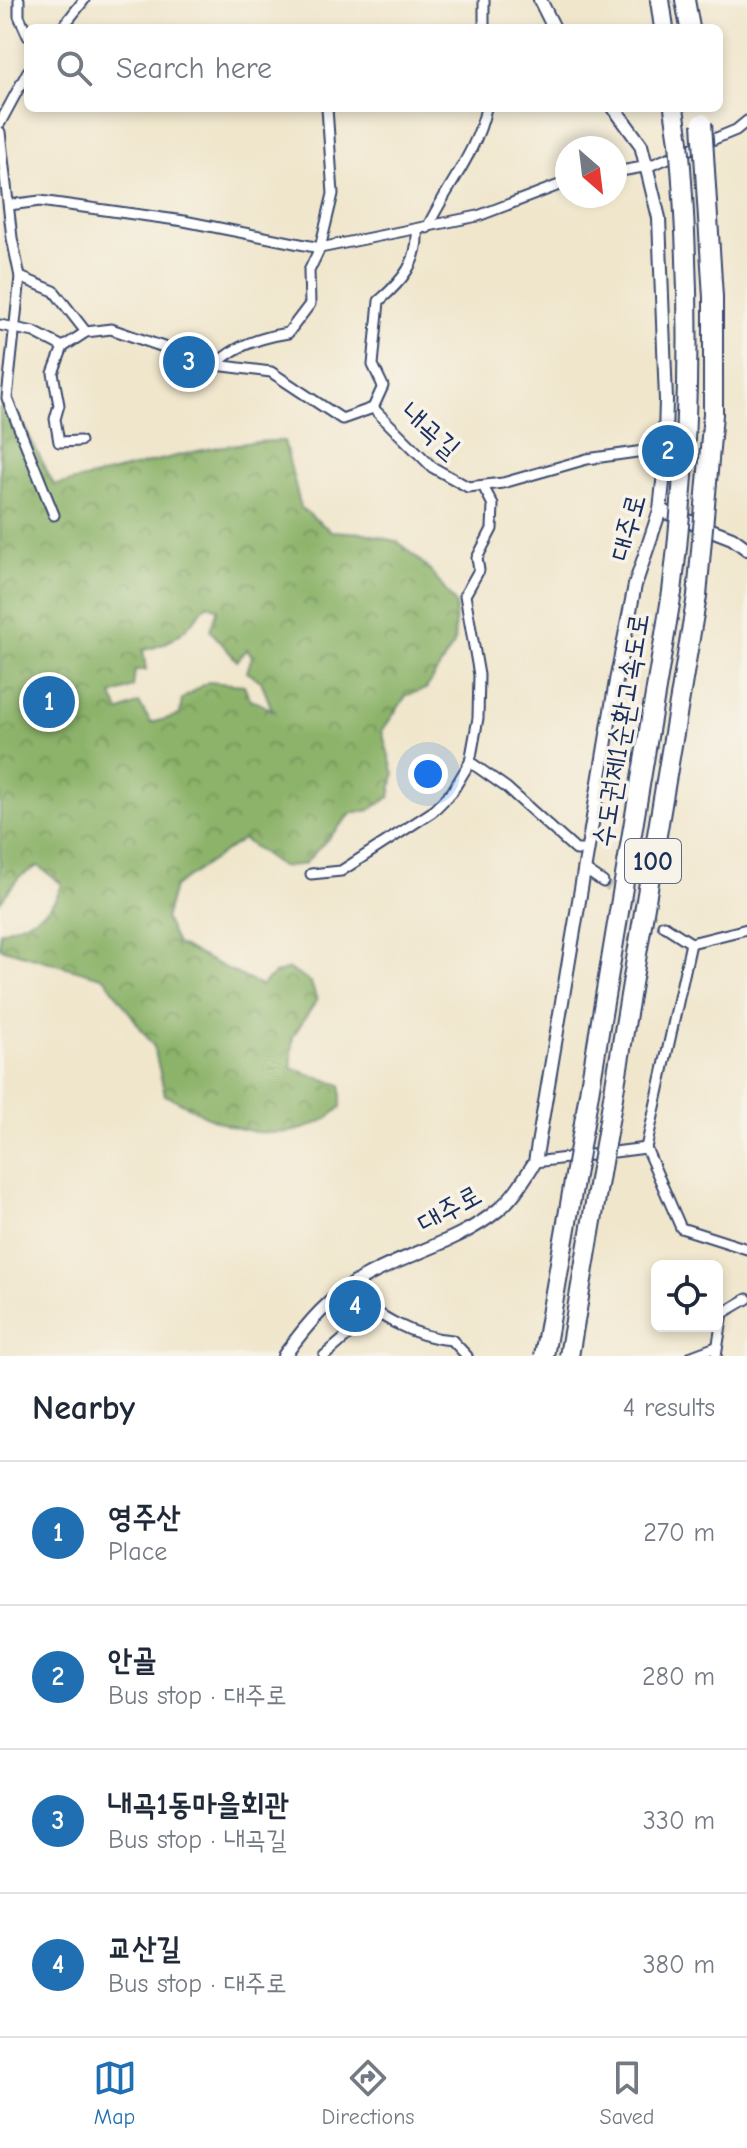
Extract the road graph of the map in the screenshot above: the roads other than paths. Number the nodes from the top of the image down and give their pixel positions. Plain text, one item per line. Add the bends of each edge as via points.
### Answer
1 (19, 0) edge
2 (84, 0) edge
3 (484, 0) edge
4 (540, 0) edge
5 (660, 0) edge
6 (685, 0) edge
7 (65, 24) edge
8 (484, 24) edge
9 (552, 24) edge
10 (663, 24) edge
11 (689, 24) edge
12 (24, 27) edge
13 (24, 78) edge
14 (327, 112) edge
15 (485, 112) edge
16 (617, 112) edge
17 (675, 112) edge
18 (701, 116) edge
19 (747, 121) edge
20 (0, 123) edge
21 (0, 132) edge
22 (649, 166) junction
23 (627, 170) edge
24 (555, 187) edge
25 (9, 205) junction
26 (422, 229) junction
27 (320, 248) junction
28 (20, 277) junction
29 (0, 325) edge
30 (14, 328) junction
31 (86, 332) junction
32 (63, 347) junction
33 (216, 365) junction
34 (373, 408) junction
35 (80, 441) dead end
36 (665, 448) junction
37 (483, 486) junction
38 (660, 510) junction
39 (54, 515) dead end
40 (747, 549) edge
41 (470, 762) junction
42 (588, 850) junction
43 (584, 869) junction
44 (311, 874) dead end
45 (603, 882) tunnel mouth
46 (663, 925) tunnel mouth
47 (747, 929) edge
48 (691, 943) junction
49 (646, 1148) junction
50 (535, 1162) junction
51 (747, 1249) edge
52 (345, 1290) junction
53 (747, 1299) edge
54 (375, 1312) junction
55 (716, 1352) edge
56 (284, 1356) edge
57 (324, 1356) edge
58 (467, 1356) edge
59 (544, 1356) edge
60 (569, 1356) edge
61 (692, 1356) edge

1 - 12 street
2 - 7 street
3 - 8 street
4 - 9 street
5 - 10 highway
6 - 11 highway
13 - 20 street
14 - 27 street via 333,194
15 - 26 street via 473,150
16 - 22 street, 대주로
17 - 59 highway, 수도권제1순환고속도로 / 100, bridge via 687,228 685,484 672,592
18 - 60 highway, 수도권제1순환고속도로 / 100, bridge via 712,254 713,414 697,596
19 - 22 street
21 - 25 street
22 - 23 street
22 - 36 street, 대주로 via 659,218
24 - 26 street via 478,216
25 - 27 street via 40,201 184,221
25 - 28 street
26 - 27 street
26 - 34 street via 418,252 400,283 379,301 373,365 383,386
27 - 33 street via 309,271 310,304 288,333 226,354
28 - 30 street
28 - 31 street via 54,291
29 - 30 street
30 - 32 street
30 - 39 street via 7,398
31 - 32 street
31 - 33 street, 내곡길 via 111,329
32 - 35 street via 53,373 59,442
33 - 34 street, 내곡길 via 271,372 342,419
34 - 37 street, 내곡길 via 432,467 468,487
36 - 37 street, 내곡길 via 587,459
36 - 38 street, 대주로
37 - 41 street, 내곡길 via 493,505 492,529 465,595 479,675
38 - 40 street
38 - 42 street, 대주로 via 635,585
41 - 42 street via 576,850
41 - 44 street via 432,812 341,871
42 - 43 street, 대주로
43 - 45 street
43 - 50 street, 대주로
46 - 48 street
47 - 48 street
48 - 49 street
49 - 50 street
49 - 51 street via 681,1228
50 - 52 street, 대주로 via 498,1210
52 - 54 street
52 - 56 street, 대주로 via 312,1318
53 - 55 street via 723,1313
54 - 57 street
54 - 58 street via 424,1338 452,1340
55 - 61 street

